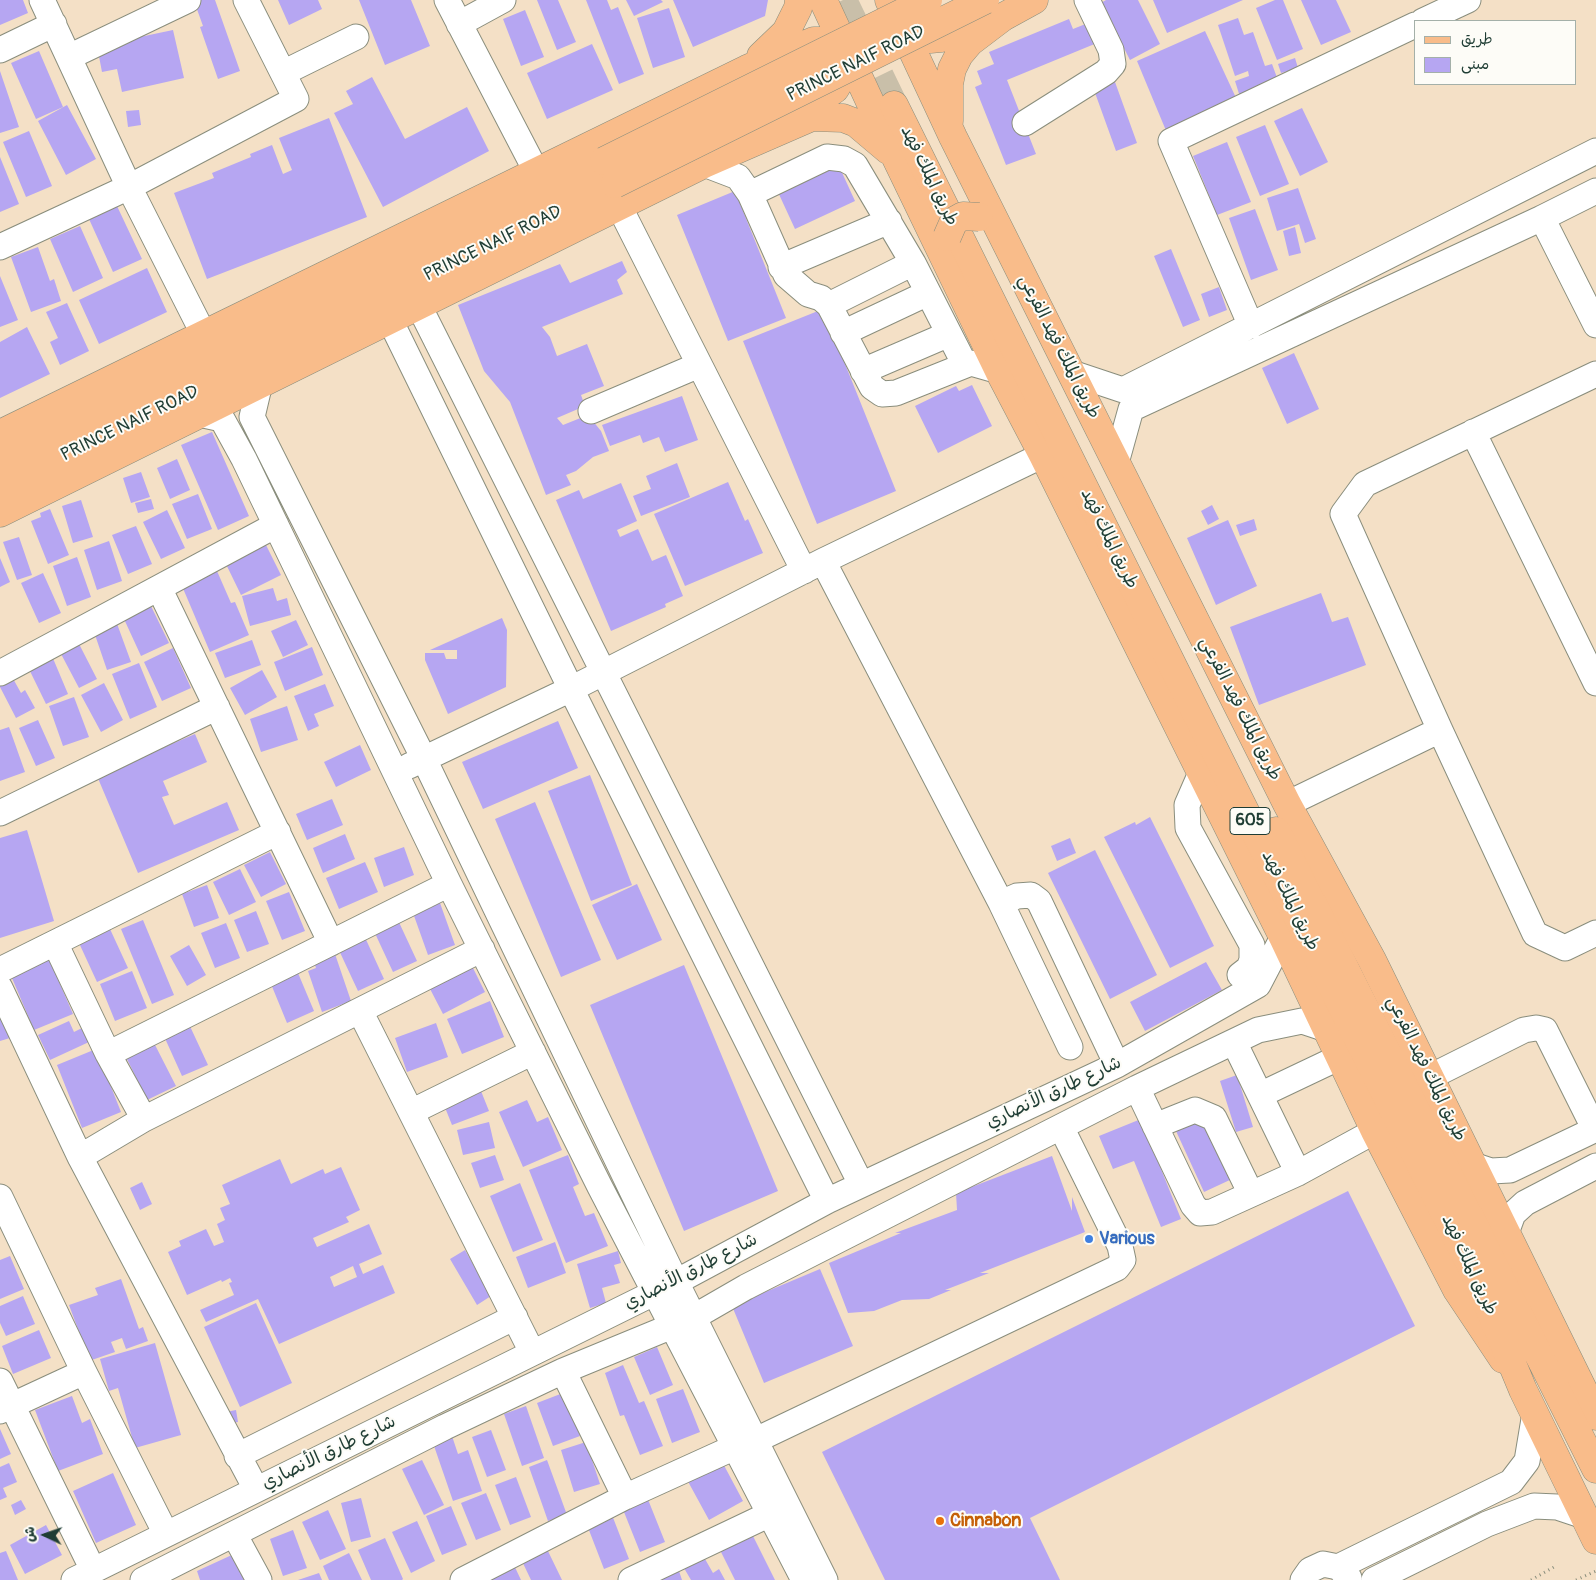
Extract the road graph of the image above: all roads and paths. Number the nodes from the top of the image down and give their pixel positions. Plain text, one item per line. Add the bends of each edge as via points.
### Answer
1 (42, 0) edge
2 (188, 0) edge
3 (246, 0) edge
4 (447, 0) edge
5 (503, 0) edge
6 (798, 0) edge
7 (881, 0) edge
8 (928, 0) edge
9 (1087, 0) edge
10 (1468, 0) edge
11 (825, 4) edge
12 (1008, 4) edge
13 (1425, 20) edge
14 (54, 24) junction
15 (459, 24) junction
16 (1414, 25) edge
17 (880, 33) edge
18 (356, 37) dead end
19 (0, 50) edge
20 (69, 58) junction
21 (747, 69) junction
22 (283, 73) junction
23 (891, 103) junction
24 (653, 116) junction
25 (1026, 123) dead end
26 (767, 136) junction
27 (953, 137) junction
28 (1596, 151) edge
29 (895, 156) junction
30 (694, 169) junction
31 (537, 173) junction
32 (613, 184) junction
33 (129, 187) junction
34 (1596, 191) edge
35 (750, 194) junction
36 (1542, 218) junction
37 (889, 221) junction
38 (990, 223) junction
39 (0, 247) edge
40 (945, 248) junction
41 (913, 264) junction
42 (781, 267) junction
43 (928, 293) junction
44 (829, 305) junction
45 (419, 306) junction
46 (390, 320) junction
47 (1596, 325) edge
48 (1251, 326) junction
49 (843, 333) junction
50 (949, 334) junction
51 (204, 335) junction
52 (700, 365) junction
53 (965, 365) junction
54 (864, 371) junction
55 (999, 371) junction
56 (1072, 373) junction
57 (1596, 374) edge
58 (454, 376) junction
59 (260, 383) junction
60 (425, 392) junction
61 (591, 411) dead end
62 (199, 414) junction
63 (1473, 432) junction
64 (0, 434) edge
65 (1043, 455) junction
66 (0, 460) edge
67 (1116, 463) junction
68 (0, 488) edge
69 (0, 513) edge
70 (276, 525) junction
71 (813, 566) junction
72 (159, 588) junction
73 (604, 671) junction
74 (0, 673) edge
75 (1596, 683) edge
76 (570, 689) junction
77 (217, 707) junction
78 (1440, 730) junction
79 (424, 759) junction
80 (396, 773) junction
81 (1201, 773) junction
82 (1287, 804) junction
83 (0, 812) edge
84 (278, 832) junction
85 (449, 884) junction
86 (1001, 903) junction
87 (1596, 933) edge
88 (1283, 937) junction
89 (55, 943) junction
90 (331, 943) junction
91 (482, 950) junction
92 (0, 970) edge
93 (1240, 975) dead end
94 (0, 988) edge
95 (360, 1011) junction
96 (1326, 1030) junction
97 (1234, 1042) junction
98 (1070, 1047) junction
99 (533, 1052) junction
100 (108, 1054) junction
101 (1340, 1057) junction
102 (1109, 1068) junction
103 (1430, 1077) junction
104 (1073, 1085) junction
105 (1137, 1088) junction
106 (1260, 1095) junction
107 (411, 1112) junction
108 (144, 1119) junction
109 (1155, 1126) junction
110 (1061, 1127) junction
111 (1595, 1130) edge
112 (1375, 1131) junction
113 (1546, 1154) junction
114 (80, 1157) junction
115 (1473, 1165) junction
116 (1596, 1166) edge
117 (1298, 1173) junction
118 (1565, 1182) junction
119 (862, 1184) junction
120 (1252, 1194) junction
121 (0, 1197) edge
122 (827, 1201) junction
123 (1506, 1233) junction
124 (666, 1287) junction
125 (515, 1317) junction
126 (684, 1322) junction
127 (532, 1352) junction
128 (563, 1371) junction
129 (84, 1372) junction
130 (0, 1381) edge
131 (1529, 1401) junction
132 (6, 1408) edge
133 (1596, 1416) edge
134 (745, 1444) junction
135 (237, 1456) junction
136 (1596, 1469) edge
137 (256, 1490) junction
138 (625, 1497) junction
139 (770, 1514) junction
140 (1584, 1516) junction
141 (166, 1534) junction
142 (234, 1534) junction
143 (1596, 1540) edge
144 (1554, 1567) dead end
145 (1596, 1571) edge
146 (174, 1573) edge
147 (1344, 1574) edge
148 (84, 1575) edge
149 (143, 1580) edge
150 (259, 1580) edge
151 (463, 1580) edge
152 (631, 1580) edge
153 (808, 1580) edge
154 (1303, 1580) edge
155 (1374, 1580) edge
156 (1531, 1580) edge
157 (1576, 1580) edge

1 - 14 street
2 - 20 street
3 - 22 street
4 - 15 street
5 - 15 street
6 - 21 main road via 798,8 786,32
7 - 17 main road
8 - 32 main road, PRINCE NAIF ROAD, bridge
9 - 25 street via 1111,50 1112,64 1106,72
10 - 13 street
11 - 17 main road
12 - 17 main road via 941,38
12 - 27 main road via 970,42 952,68 948,116
12 - 32 main road, PRINCE NAIF ROAD, bridge
14 - 19 street
14 - 20 street
15 - 31 street
16 - 48 street via 1171,141
17 - 21 main road via 814,41
17 - 23 main road via 869,86
17 - 26 main road via 835,89
17 - 27 main road, طريق الملك فهد الفرعي via 924,74
18 - 22 street
20 - 33 street
21 - 24 main road
22 - 33 street via 296,99
23 - 29 main road
23 - 131 main road, طريق الملك فهد / 605 via 1475,1274
23 - 136 main road, طريق الملك فهد / 605
24 - 30 main road via 673,118 686,127 692,140
24 - 31 main road
26 - 29 main road via 812,117 842,118 873,135
26 - 30 main road, PRINCE NAIF ROAD
27 - 38 main road, طريق الملك فهد الفرعي
28 - 48 street
29 - 40 main road
30 - 32 main road, PRINCE NAIF ROAD
30 - 35 street via 738,177
31 - 51 main road
32 - 45 main road, PRINCE NAIF ROAD
32 - 52 street
32 - 66 main road, PRINCE NAIF ROAD
32 - 68 main road, PRINCE NAIF ROAD
33 - 39 street
33 - 51 street
34 - 36 street
35 - 37 street via 827,157 844,159 854,165
35 - 42 street
36 - 47 street
36 - 67 street via 1131,409
37 - 41 street
37 - 42 street
38 - 40 main road, bridge via 963,216 954,220
38 - 56 main road, طريق الملك فهد الفرعي
40 - 55 main road
41 - 43 street
41 - 44 street
42 - 44 street via 796,284
43 - 49 street
43 - 50 street
44 - 49 street
45 - 46 main road, PRINCE NAIF ROAD
45 - 58 street
46 - 59 main road, PRINCE NAIF ROAD
46 - 60 street
48 - 56 street via 1123,390
49 - 54 street
50 - 53 street
50 - 54 street
51 - 64 main road
52 - 61 street
52 - 71 street
53 - 54 street via 896,393 882,394 872,387
53 - 55 street via 971,363
55 - 65 main road
56 - 67 main road, طريق الملك فهد الفرعي
57 - 63 street
58 - 60 street
58 - 73 street
59 - 62 main road, PRINCE NAIF ROAD
59 - 79 street via 252,417
60 - 76 street
62 - 69 main road, PRINCE NAIF ROAD
62 - 70 street via 222,419
63 - 75 street
63 - 78 street via 1365,484 1343,514
65 - 71 street
65 - 81 main road
67 - 82 main road, طريق الملك فهد الفرعي
70 - 72 street
70 - 80 street
71 - 73 street
71 - 86 street
72 - 74 street
72 - 77 street
73 - 76 street
73 - 119 street
76 - 79 street
76 - 122 street
77 - 83 street
77 - 84 street
78 - 82 street
78 - 87 street via 1536,934 1564,948
79 - 80 street
79 - 124 street
80 - 85 street
81 - 88 main road
81 - 93 street via 1187,805 1188,828 1252,945 1249,968
82 - 103 main road, طريق الملك فهد الفرعي via 1372,960
84 - 89 street
84 - 90 street
85 - 90 street
85 - 91 street
86 - 98 street
86 - 102 street via 1017,896 1031,896 1040,901
88 - 96 main road
88 - 102 street, شارع طارق الأنصاري via 1258,985
89 - 92 street
89 - 100 street
90 - 100 street
91 - 95 street
91 - 99 street
94 - 114 street
95 - 107 street
95 - 108 street
96 - 97 street, شارع طارق الأنصاري via 1302,1021 1258,1030
96 - 101 main road
97 - 105 street, شارع طارق الأنصاري
97 - 106 street
98 - 102 street
98 - 104 street
99 - 107 street
99 - 124 street
100 - 108 street
101 - 106 street
101 - 112 main road
102 - 104 street, شارع طارق الأنصاري
103 - 111 street via 1524,1030 1545,1030
103 - 115 main road, طريق الملك فهد الفرعي
104 - 119 street, شارع طارق الأنصاري
105 - 109 street
105 - 110 street, شارع طارق الأنصاري
106 - 117 street
107 - 125 street
108 - 114 street
109 - 120 street via 1195,1110 1214,1118
109 - 120 street via 1193,1205 1200,1212 1212,1212
110 - 126 street, شارع طارق الأنصاري via 746,1287
110 - 134 street via 1120,1246 1123,1260 1117,1268
111 - 113 street
112 - 117 street
112 - 131 main road via 1457,1290
113 - 115 street via 1510,1170 1491,1171
113 - 118 street via 1545,1172 1553,1180
114 - 135 street
115 - 123 main road, طريق الملك فهد الفرعي
116 - 118 street
117 - 120 street
118 - 123 street via 1518,1208 1508,1223
119 - 122 street, شارع طارق الأنصاري
121 - 129 street
122 - 124 street, شارع طارق الأنصاري
123 - 133 main road, طريق الملك فهد الفرعي
124 - 126 street
124 - 127 street, شارع طارق الأنصاري
125 - 127 street
125 - 135 street
126 - 128 street, شارع طارق الأنصاري
126 - 134 street
127 - 137 street, شارع طارق الأنصاري
128 - 138 street
128 - 142 street, شارع طارق الأنصاري
129 - 132 street
129 - 141 street
130 - 132 street
131 - 140 main road, طريق الملك فهد / 605
131 - 147 street via 1527,1461 1511,1482
132 - 148 street
134 - 138 street
134 - 139 street
134 - 153 street
135 - 137 street
137 - 141 street, شارع طارق الأنصاري
138 - 151 street
139 - 152 street
139 - 153 street
140 - 143 main road, طريق الملك فهد / 605
140 - 155 street via 1557,1507 1534,1506 1487,1524
141 - 148 street, شارع طارق الأنصاري
142 - 146 street, شارع طارق الأنصاري
142 - 150 street
144 - 156 path
145 - 157 path
146 - 149 street, شارع طارق الأنصاري
147 - 154 street via 1323,1564 1310,1570

